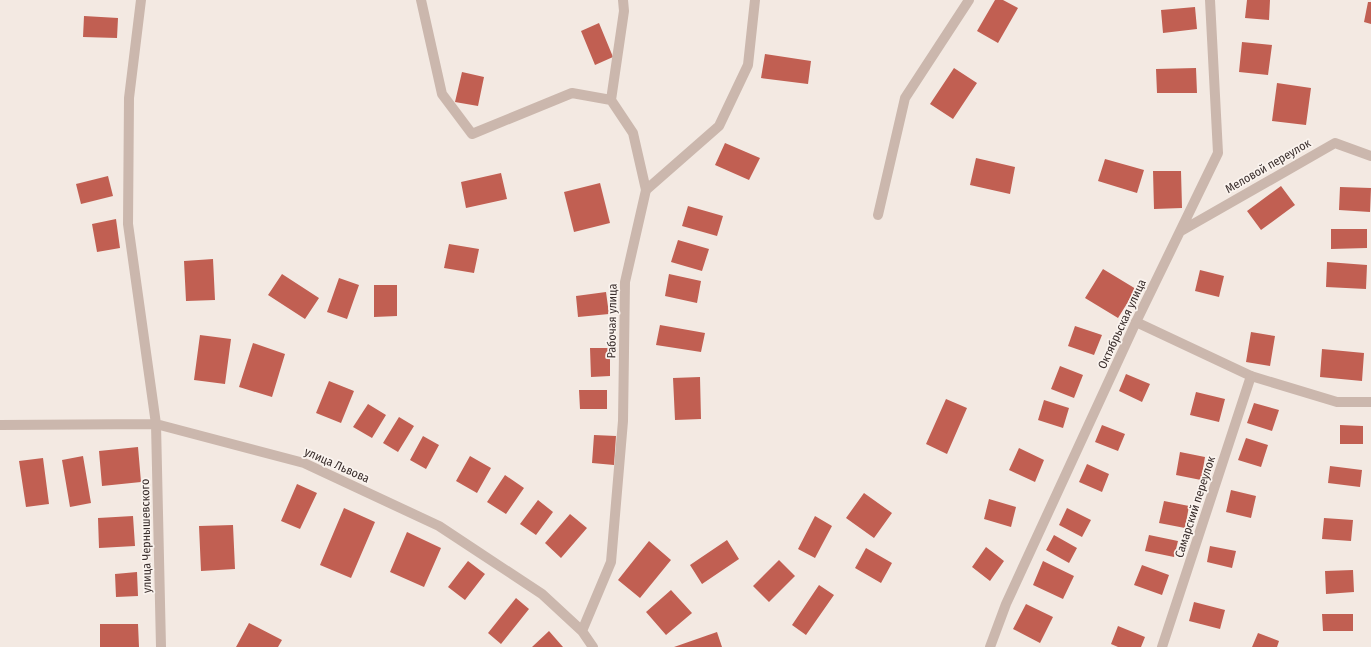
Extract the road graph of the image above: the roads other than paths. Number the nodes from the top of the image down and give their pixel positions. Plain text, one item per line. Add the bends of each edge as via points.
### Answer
1 (141, 0) edge
2 (421, 0) edge
3 (623, 0) edge
4 (755, 0) edge
5 (969, 0) edge
6 (1210, 0) edge
7 (611, 100) junction
8 (1371, 156) edge
9 (646, 190) junction
10 (878, 215) dead end
11 (1181, 231) junction
12 (1136, 322) junction
13 (1251, 376) junction
14 (1371, 402) edge
15 (156, 424) junction
16 (0, 425) edge
17 (582, 631) junction
18 (161, 647) edge
19 (593, 647) edge
20 (990, 647) edge
21 (1162, 647) edge

1 - 15 street, улица Чернышевского via 129,98 128,224
2 - 7 street via 442,94 472,134 572,93
3 - 7 street via 624,11
4 - 9 street via 748,65 719,126
5 - 10 street via 905,98
6 - 11 street, Октябрьская улица via 1218,153
7 - 9 street via 633,133
8 - 11 street, Меловой переулок via 1335,143
9 - 17 street, Рабочая улица via 625,282 623,421 611,562
11 - 12 street, Октябрьская улица
12 - 13 street
12 - 20 street, Октябрьская улица via 1006,604
13 - 14 street via 1337,402
13 - 21 street, Самарский переулок
15 - 16 street, улица Львова
15 - 17 street, улица Львова via 304,463 439,526 542,594
15 - 18 street, улица Чернышевского
17 - 19 street, улица Львова

